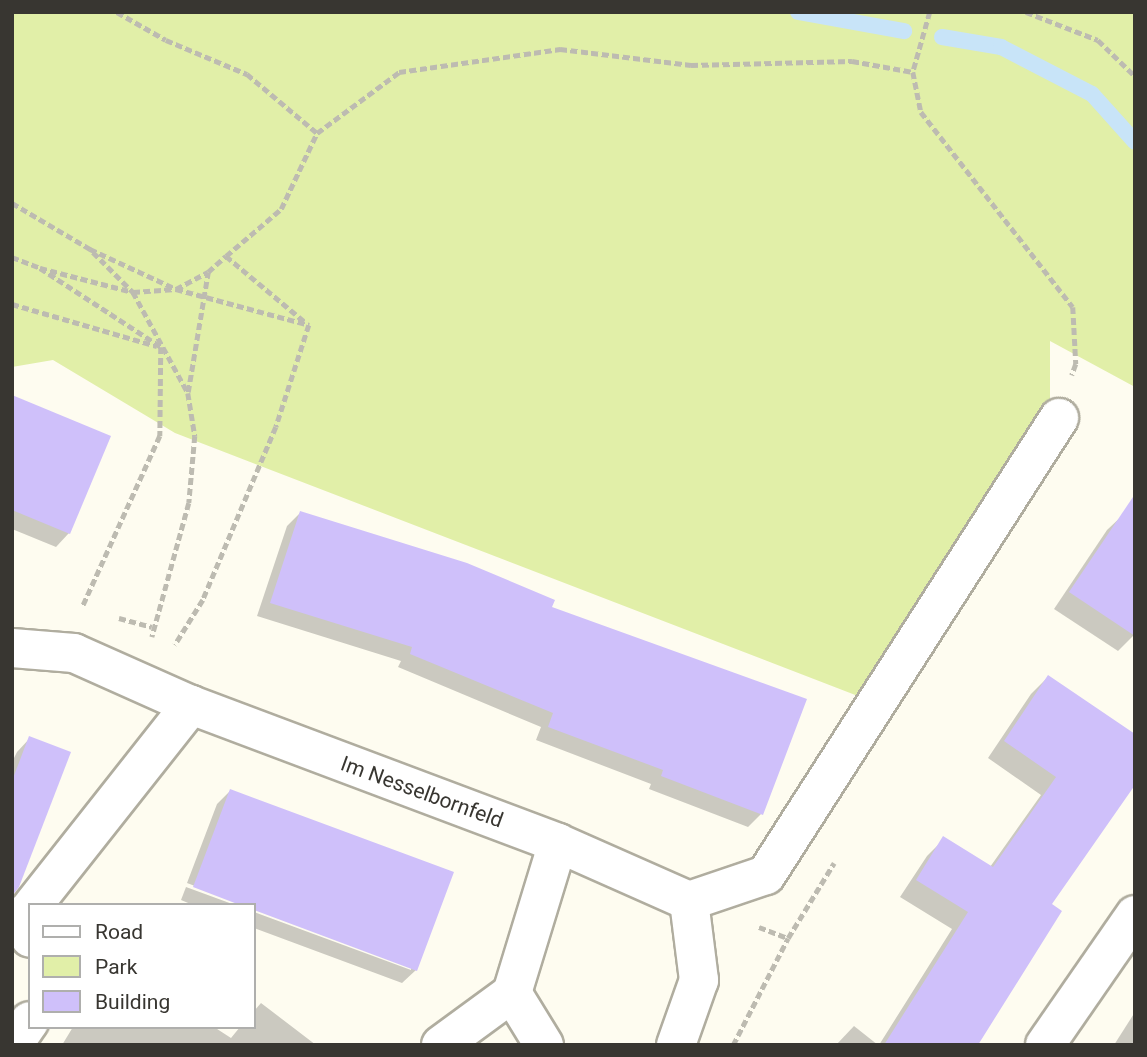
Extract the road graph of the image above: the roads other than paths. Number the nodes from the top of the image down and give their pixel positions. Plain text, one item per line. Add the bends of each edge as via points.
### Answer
1 (1059, 418) dead end
2 (12, 648) edge
3 (191, 705) junction
4 (558, 842) junction
5 (689, 901) junction
6 (35, 903) edge
7 (1135, 915) edge
8 (512, 993) junction
9 (28, 1024) edge
10 (13, 1045) edge
11 (441, 1045) edge
12 (544, 1045) edge
13 (676, 1045) edge
14 (1045, 1045) edge

1 - 5 street via 766,875
2 - 3 street, Im Nesselbornfeld via 74,653
3 - 4 street, Im Nesselbornfeld
3 - 6 street
4 - 5 street, Im Nesselbornfeld
4 - 8 street
5 - 13 street via 699,980
7 - 14 street
8 - 11 street
8 - 12 street
9 - 10 street

